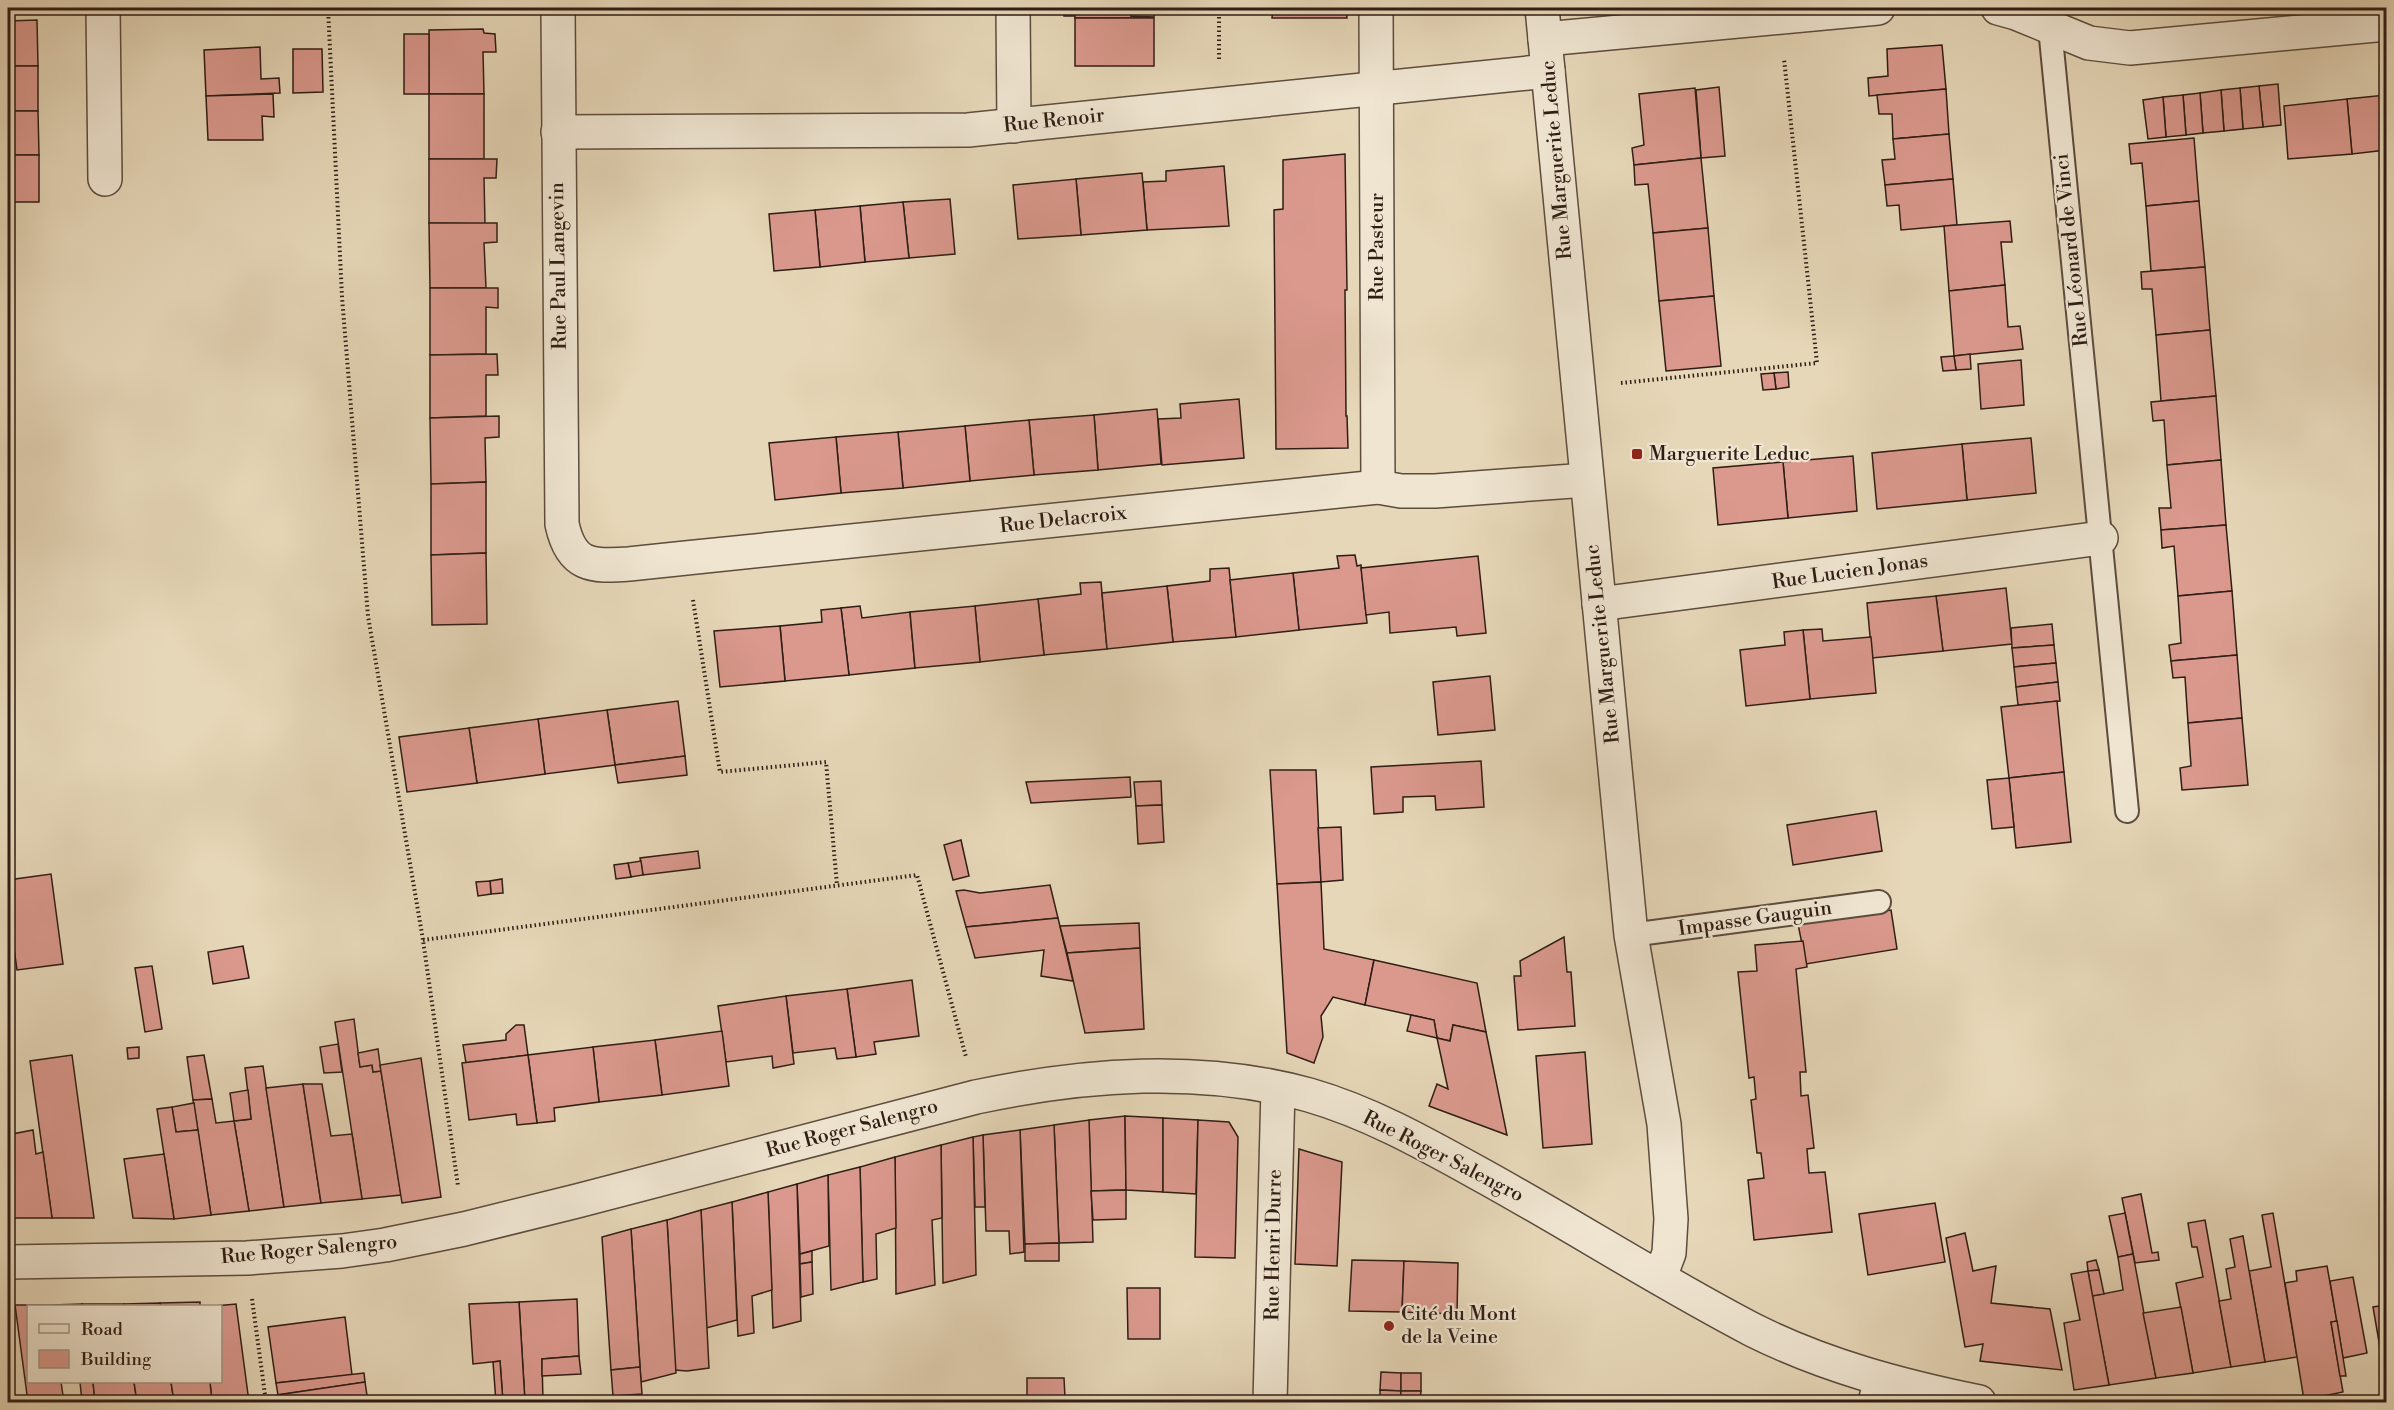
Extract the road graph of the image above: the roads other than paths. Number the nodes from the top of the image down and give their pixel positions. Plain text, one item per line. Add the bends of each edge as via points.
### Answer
1 (103, 8) edge
2 (558, 8) edge
3 (1013, 8) edge
4 (1376, 8) edge
5 (1878, 8) edge
6 (1998, 8) edge
7 (1544, 23) edge
8 (2386, 24) edge
9 (2050, 28) junction
10 (1548, 71) junction
11 (1375, 87) junction
12 (1014, 126) junction
13 (558, 132) junction
14 (105, 179) dead end
15 (1587, 480) junction
16 (1378, 487) junction
17 (562, 524) joint
18 (2101, 538) junction
19 (1599, 604) junction
20 (2127, 811) dead end
21 (1880, 902) dead end
22 (1630, 935) junction
23 (1278, 1088) junction
24 (8, 1262) edge
25 (1660, 1277) junction
26 (1878, 1391) edge
27 (1270, 1402) edge
28 (1979, 1402) edge

1 - 14 street
2 - 13 street, Rue Paul Langevin
3 - 12 street
4 - 11 street, Rue Pasteur
5 - 7 street via 1779,17
6 - 9 street
7 - 10 street, Rue Marguerite Leduc
8 - 9 street via 2130,48 2089,43
9 - 18 lane, Rue Léonard de Vinci
10 - 11 street, Rue Renoir
10 - 15 street, Rue Marguerite Leduc
11 - 12 street, Rue Renoir
11 - 16 street, Rue Pasteur
12 - 13 street, Rue Renoir via 968,130
13 - 17 street, Rue Paul Langevin
15 - 16 street, Rue Delacroix via 1435,491
15 - 19 street, Rue Marguerite Leduc
16 - 17 street, Rue Delacroix via 593,565 576,556
18 - 19 street, Rue Lucien Jonas
18 - 20 lane, Rue Léonard de Vinci
19 - 22 street, Rue Marguerite Leduc
21 - 22 lane, Impasse Gauguin
22 - 25 street, Rue Marguerite Leduc via 1661,1102 1671,1199 1669,1253
23 - 24 street, Rue Roger Salengro via 1177,1075 1125,1076 1029,1087 976,1097 464,1229 353,1250 247,1258
23 - 25 street, Rue Roger Salengro via 1331,1103 1395,1129 1550,1212
23 - 27 street, Rue Henri Durre
25 - 26 street, Rue Roger Salengro via 1754,1330
26 - 28 street, Rue Roger Salengro

